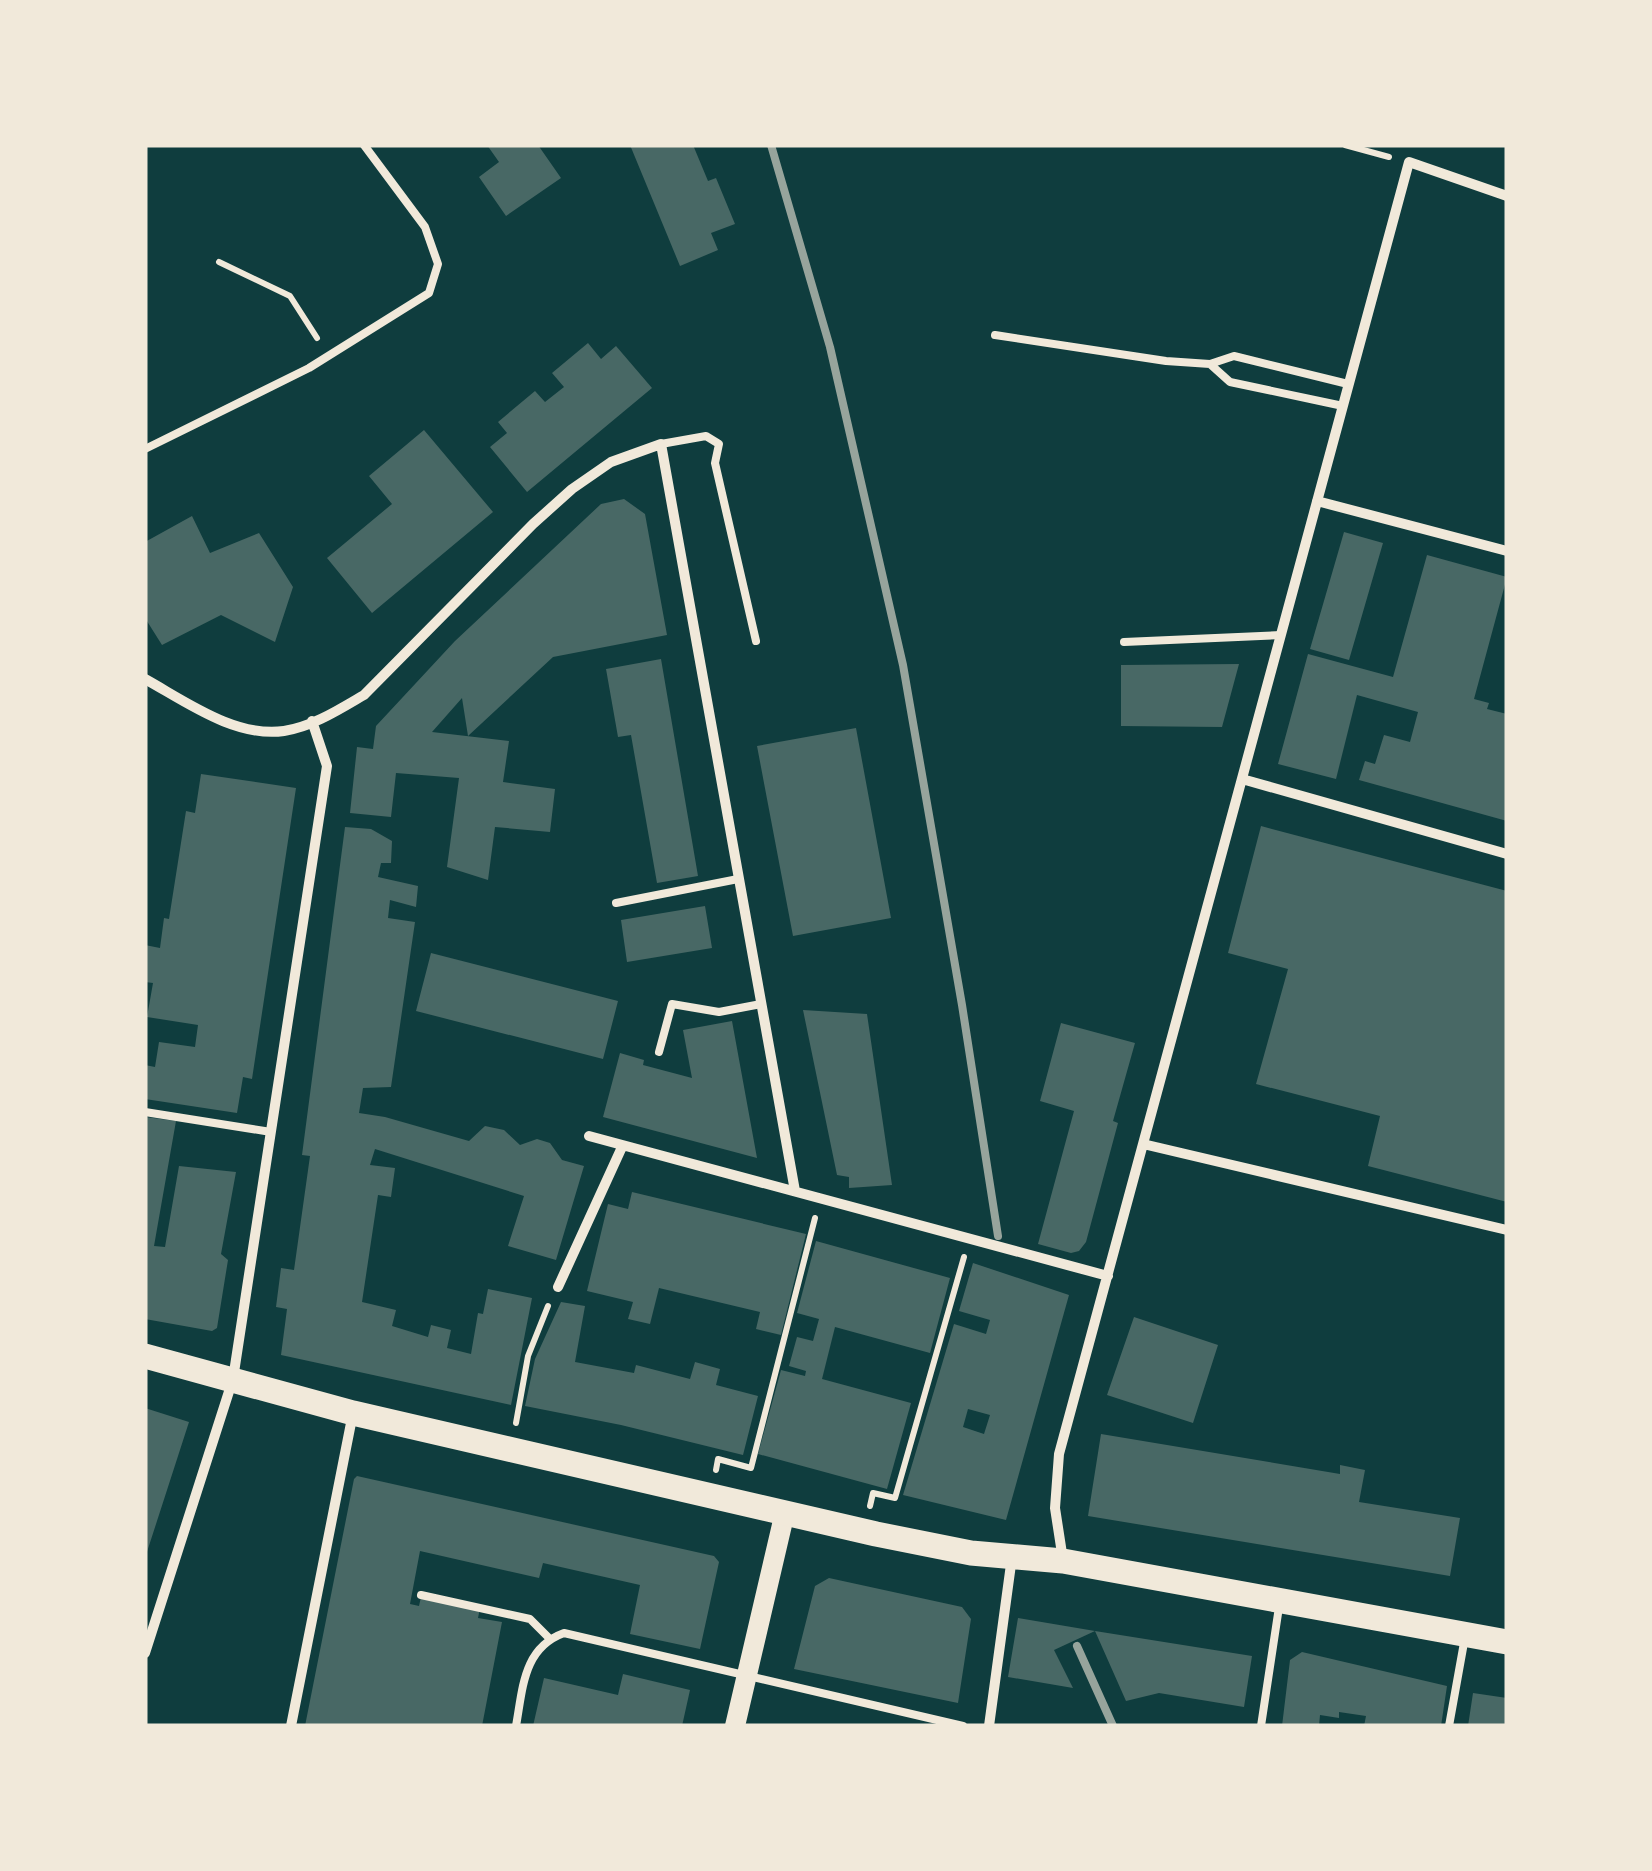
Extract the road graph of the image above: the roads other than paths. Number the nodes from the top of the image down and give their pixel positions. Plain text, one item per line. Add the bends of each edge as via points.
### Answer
1 (364, 145) edge
2 (1507, 196) edge
3 (995, 335) dead end
4 (1210, 364) junction
5 (1348, 384) junction
6 (1342, 406) junction
7 (661, 444) junction
8 (145, 449) edge
9 (1318, 501) junction
10 (1507, 550) edge
11 (1281, 635) junction
12 (756, 642) dead end
13 (1124, 642) dead end
14 (145, 679) edge
15 (312, 721) junction
16 (1242, 778) junction
17 (1507, 854) edge
18 (738, 878) junction
19 (616, 903) dead end
20 (761, 1004) junction
21 (659, 1052) dead end
22 (145, 1112) edge
23 (271, 1132) junction
24 (589, 1136) dead end
25 (1143, 1144) junction
26 (622, 1147) junction
27 (795, 1191) junction
28 (1507, 1230) edge
29 (1108, 1276) junction
30 (558, 1287) road end
31 (145, 1356) edge
32 (233, 1379) junction
33 (353, 1412) junction
34 (785, 1512) junction
35 (1012, 1556) junction
36 (1064, 1562) junction
37 (422, 1595) dead end
38 (1280, 1602) junction
39 (1465, 1635) junction
40 (549, 1638) junction
41 (1507, 1642) edge
42 (145, 1653) edge
43 (745, 1677) junction
44 (290, 1726) edge
45 (516, 1726) edge
46 (735, 1726) edge
47 (963, 1726) edge
48 (989, 1726) edge
49 (1261, 1726) edge
50 (1449, 1726) edge

1 - 8 lane via 425,226 438,264 429,293 327,357
2 - 5 street via 1409,162
3 - 4 lane
4 - 5 lane via 1234,356
4 - 6 lane via 1230,382
5 - 6 street
6 - 9 street
7 - 12 lane via 706,436 718,444 715,464
7 - 15 street via 611,462 572,489 364,695
7 - 18 street
9 - 10 street
9 - 11 street
11 - 13 lane
11 - 16 street
14 - 15 street via 250,728 284,731
15 - 23 street via 326,766
16 - 17 street
16 - 25 street
18 - 19 lane
18 - 20 street
20 - 21 lane via 719,1012 672,1004
20 - 27 street
22 - 23 lane
23 - 32 street
24 - 26 street
25 - 28 street
25 - 29 street
26 - 27 street
26 - 30 street
27 - 29 street
29 - 36 street via 1059,1454 1054,1508
31 - 32 main road
32 - 33 main road
32 - 42 street
33 - 34 main road
33 - 44 street
34 - 35 main road
34 - 43 main road
35 - 36 main road
35 - 48 street
36 - 38 main road
37 - 40 lane via 530,1620
38 - 39 main road
38 - 49 lane
39 - 41 main road
39 - 50 lane
40 - 43 lane via 564,1633
40 - 45 lane via 526,1670
43 - 46 main road
43 - 47 lane

